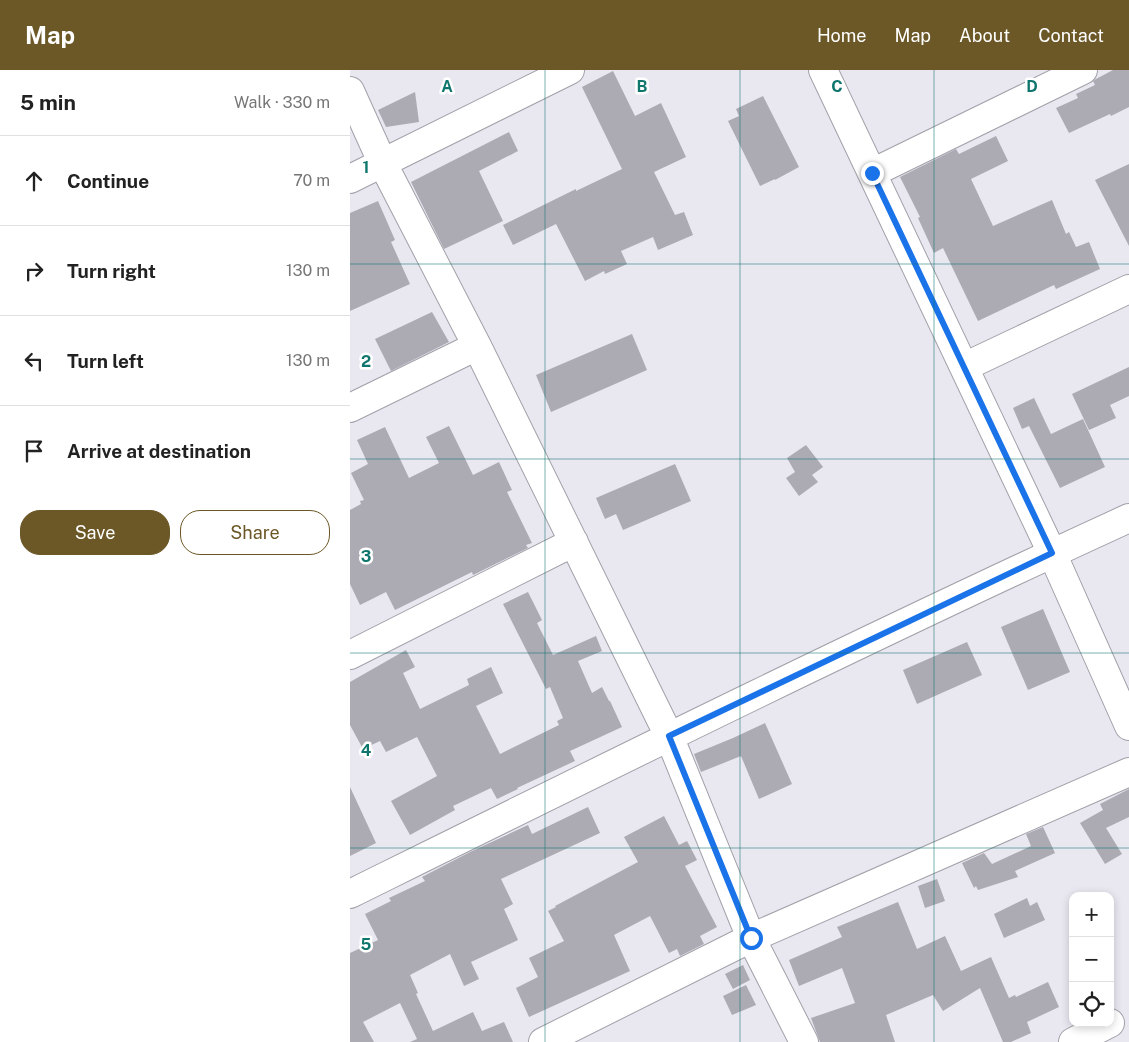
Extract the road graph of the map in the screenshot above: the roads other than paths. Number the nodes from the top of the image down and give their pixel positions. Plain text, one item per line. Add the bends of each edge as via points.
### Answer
1 (570, 70) edge
2 (823, 70) edge
3 (1083, 70) edge
4 (350, 90) edge
5 (383, 164) junction
6 (872, 173) junction
7 (350, 179) edge
8 (1129, 289) edge
9 (477, 346) junction
10 (964, 368) junction
11 (350, 408) edge
12 (1129, 518) edge
13 (574, 542) junction
14 (1052, 553) junction
15 (350, 655) edge
16 (1129, 726) edge
17 (669, 736) junction
18 (1129, 772) edge
19 (350, 894) edge
20 (751, 938) junction
21 (1129, 1014) edge
22 (1114, 1021) edge
23 (1102, 1027) edge
24 (543, 1042) edge
25 (804, 1042) edge
26 (1073, 1042) edge

1 - 5 street
2 - 6 street
3 - 6 street
4 - 5 street
5 - 7 street
5 - 9 street
6 - 10 street
8 - 10 street
9 - 11 street
9 - 13 street
10 - 14 street
12 - 14 street
13 - 15 street
13 - 17 street
14 - 16 street
14 - 17 street
17 - 19 street
17 - 20 street
18 - 20 street
20 - 24 street
20 - 25 street
21 - 22 street
23 - 26 street

